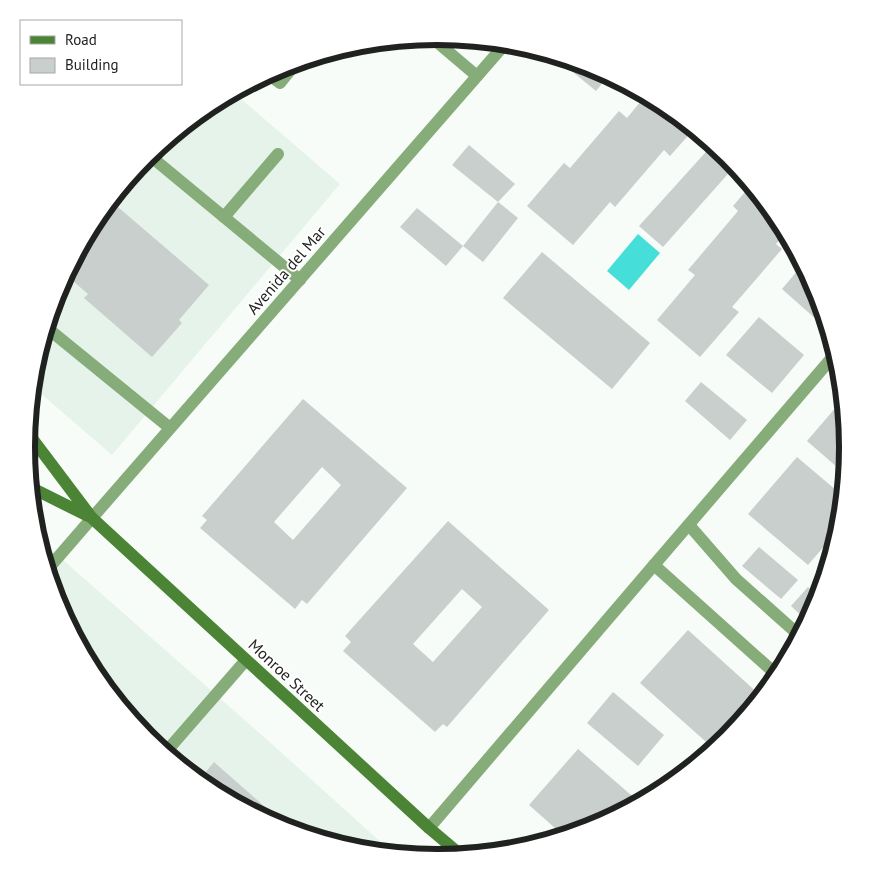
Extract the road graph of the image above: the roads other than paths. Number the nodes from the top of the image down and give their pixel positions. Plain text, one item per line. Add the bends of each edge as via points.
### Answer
1 (441, 45) edge
2 (500, 50) edge
3 (286, 75) edge
4 (477, 76) junction
5 (276, 79) edge
6 (278, 154) dead end
7 (156, 160) edge
8 (224, 217) junction
9 (300, 280) junction
10 (52, 332) edge
11 (829, 361) edge
12 (170, 428) junction
13 (35, 443) edge
14 (37, 491) edge
15 (92, 518) junction
16 (689, 525) junction
17 (53, 564) edge
18 (654, 565) junction
19 (795, 631) edge
20 (246, 660) junction
21 (771, 670) edge
22 (170, 747) edge
23 (429, 828) junction
24 (453, 848) edge

1 - 4 street
2 - 4 street, Avenida del Mar
3 - 5 street via 280,82
4 - 9 street, Avenida del Mar
6 - 8 street
7 - 8 street
8 - 9 street
9 - 12 street, Avenida del Mar
10 - 12 street
11 - 16 street
12 - 15 street, Avenida del Mar
13 - 15 main road, Monroe Street
14 - 15 main road, Monroe Street
15 - 17 street, Avenida del Mar
15 - 20 main road, Monroe Street
16 - 18 street
16 - 19 street via 736,579
18 - 21 street
18 - 23 street
20 - 22 street
20 - 23 main road, Monroe Street
23 - 24 main road, Monroe Street

